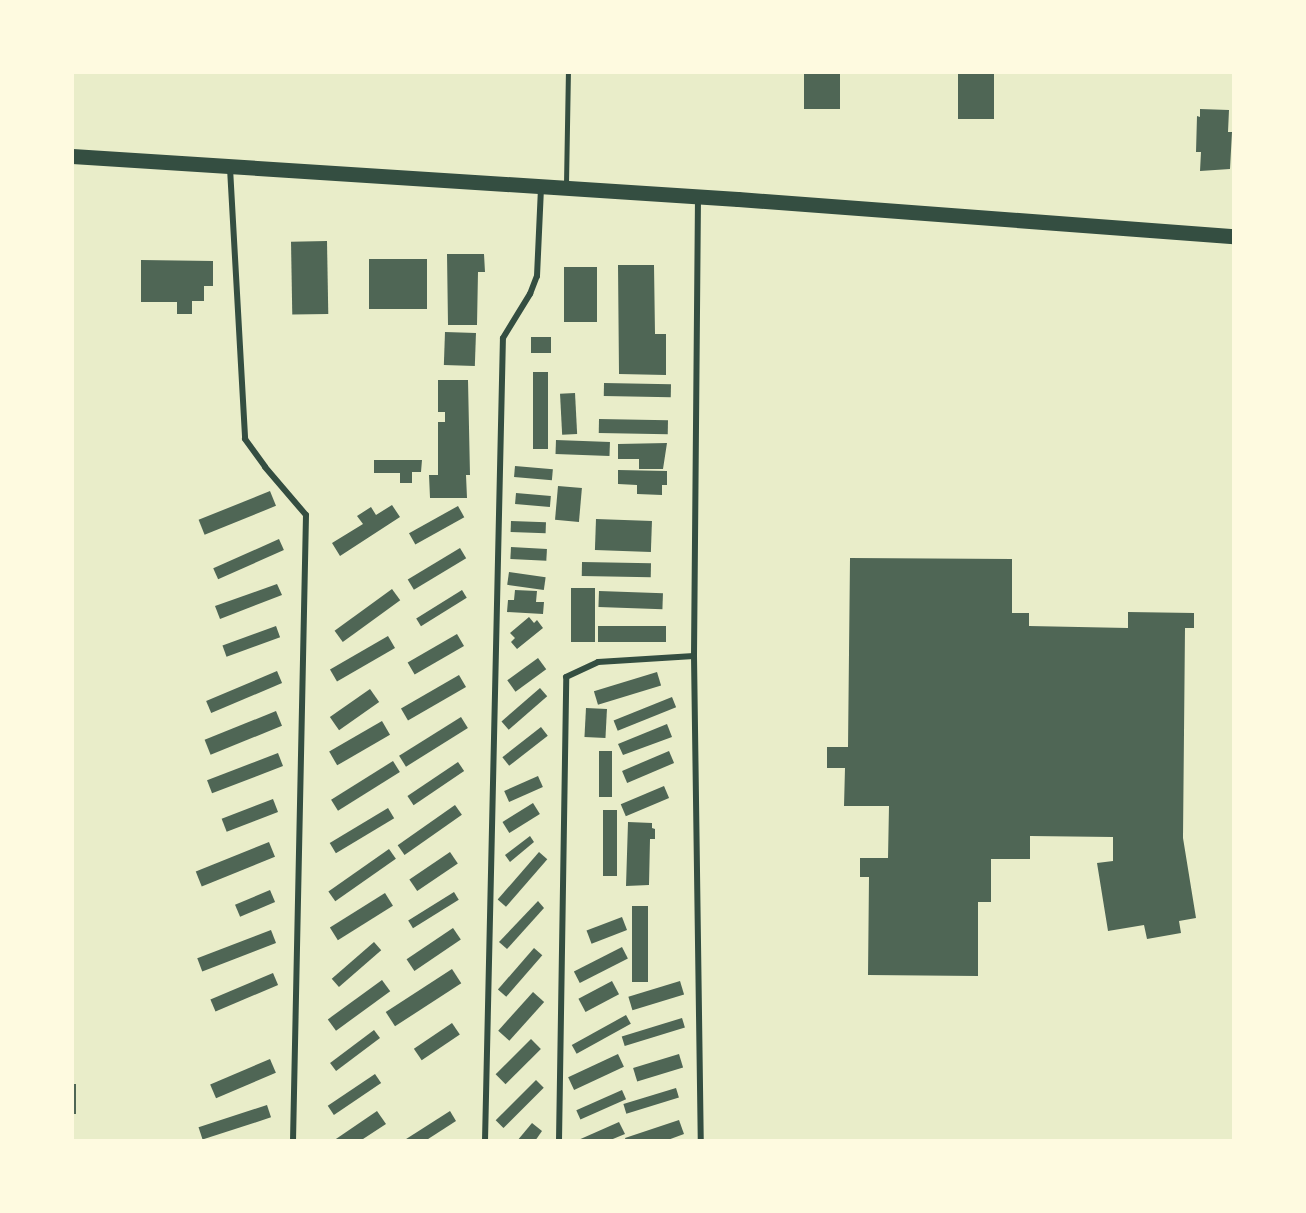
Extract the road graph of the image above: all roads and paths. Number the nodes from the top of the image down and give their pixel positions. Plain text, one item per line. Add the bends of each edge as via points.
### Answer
1 (568, 72) edge
2 (72, 156) edge
3 (230, 168) junction
4 (541, 187) junction
5 (566, 187) junction
6 (698, 196) junction
7 (1234, 236) edge
8 (694, 656) junction
9 (293, 1141) edge
10 (485, 1141) edge
11 (559, 1141) edge
12 (700, 1141) edge

1 - 5 lane
2 - 3 main road
3 - 4 main road
3 - 9 street via 245,439 306,515
4 - 5 main road
4 - 10 street via 537,276 503,338
5 - 6 main road
6 - 7 main road
6 - 8 street
8 - 11 street via 598,662 566,677
8 - 12 street

